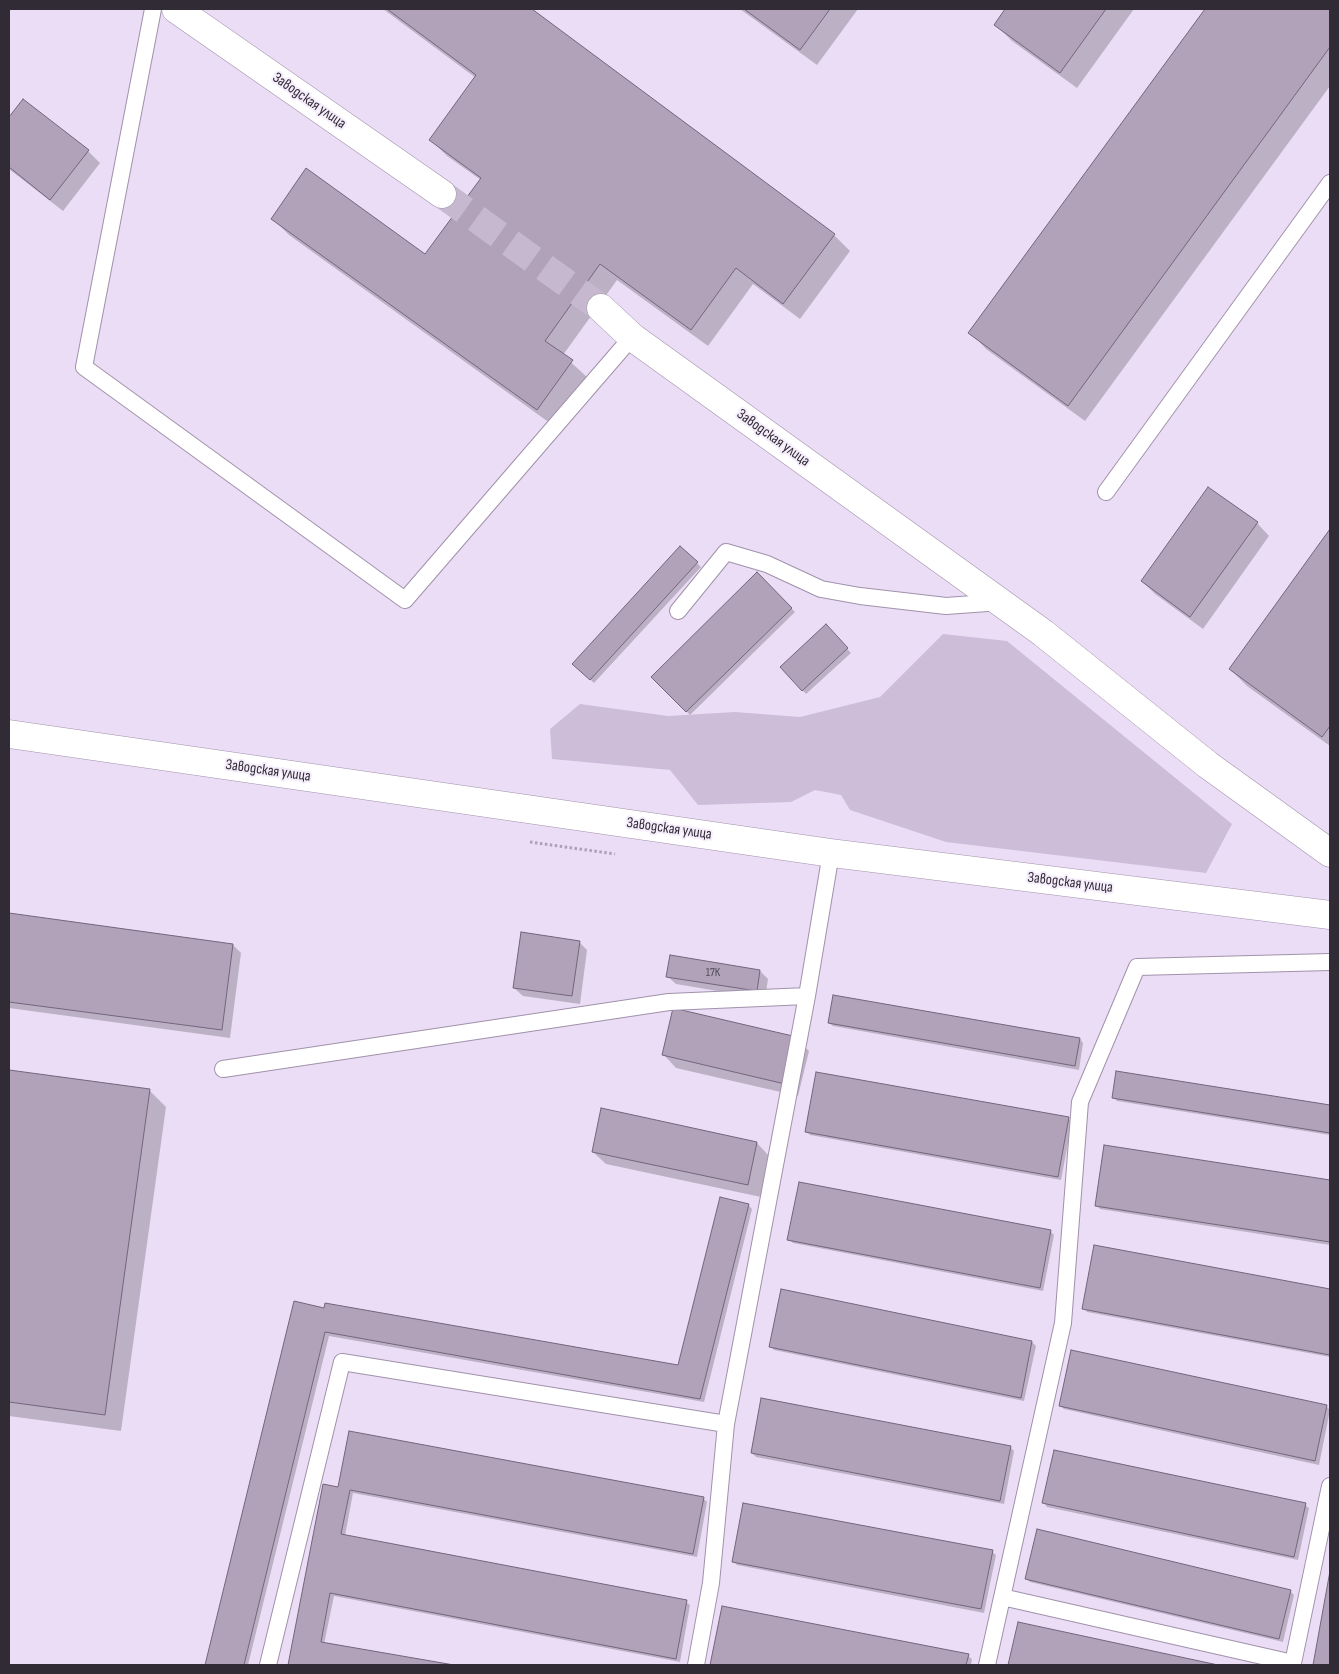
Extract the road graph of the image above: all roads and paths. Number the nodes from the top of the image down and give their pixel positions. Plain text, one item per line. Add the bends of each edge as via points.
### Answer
1 (153, 9) edge
2 (176, 9) edge
3 (1330, 183) edge
4 (442, 194) tunnel mouth
5 (601, 308) tunnel mouth
6 (632, 336) junction
7 (1106, 492) dead end
8 (1001, 602) junction
9 (678, 611) dead end
10 (9, 734) edge
11 (831, 853) junction
12 (1330, 853) edge
13 (1330, 915) edge
14 (1330, 962) edge
15 (808, 996) junction
16 (223, 1069) dead end
17 (726, 1424) junction
18 (1330, 1486) edge
19 (1002, 1597) junction
20 (268, 1665) edge
21 (696, 1665) edge
22 (987, 1665) edge

1 - 6 lane via 84,368 406,600
2 - 4 street, Заводская улица
3 - 7 lane
5 - 6 street, Заводская улица
6 - 8 street, Заводская улица
8 - 9 lane via 946,606 821,589 767,564 726,552
8 - 12 street, Заводская улица via 1208,765
10 - 11 street, Заводская улица
11 - 13 street, Заводская улица
11 - 15 lane
14 - 19 lane via 1137,967 1080,1102 1063,1323
15 - 16 lane via 669,1002
15 - 17 lane
17 - 20 lane via 342,1362
17 - 21 lane via 711,1583
18 - 19 lane via 1293,1663
19 - 22 lane

